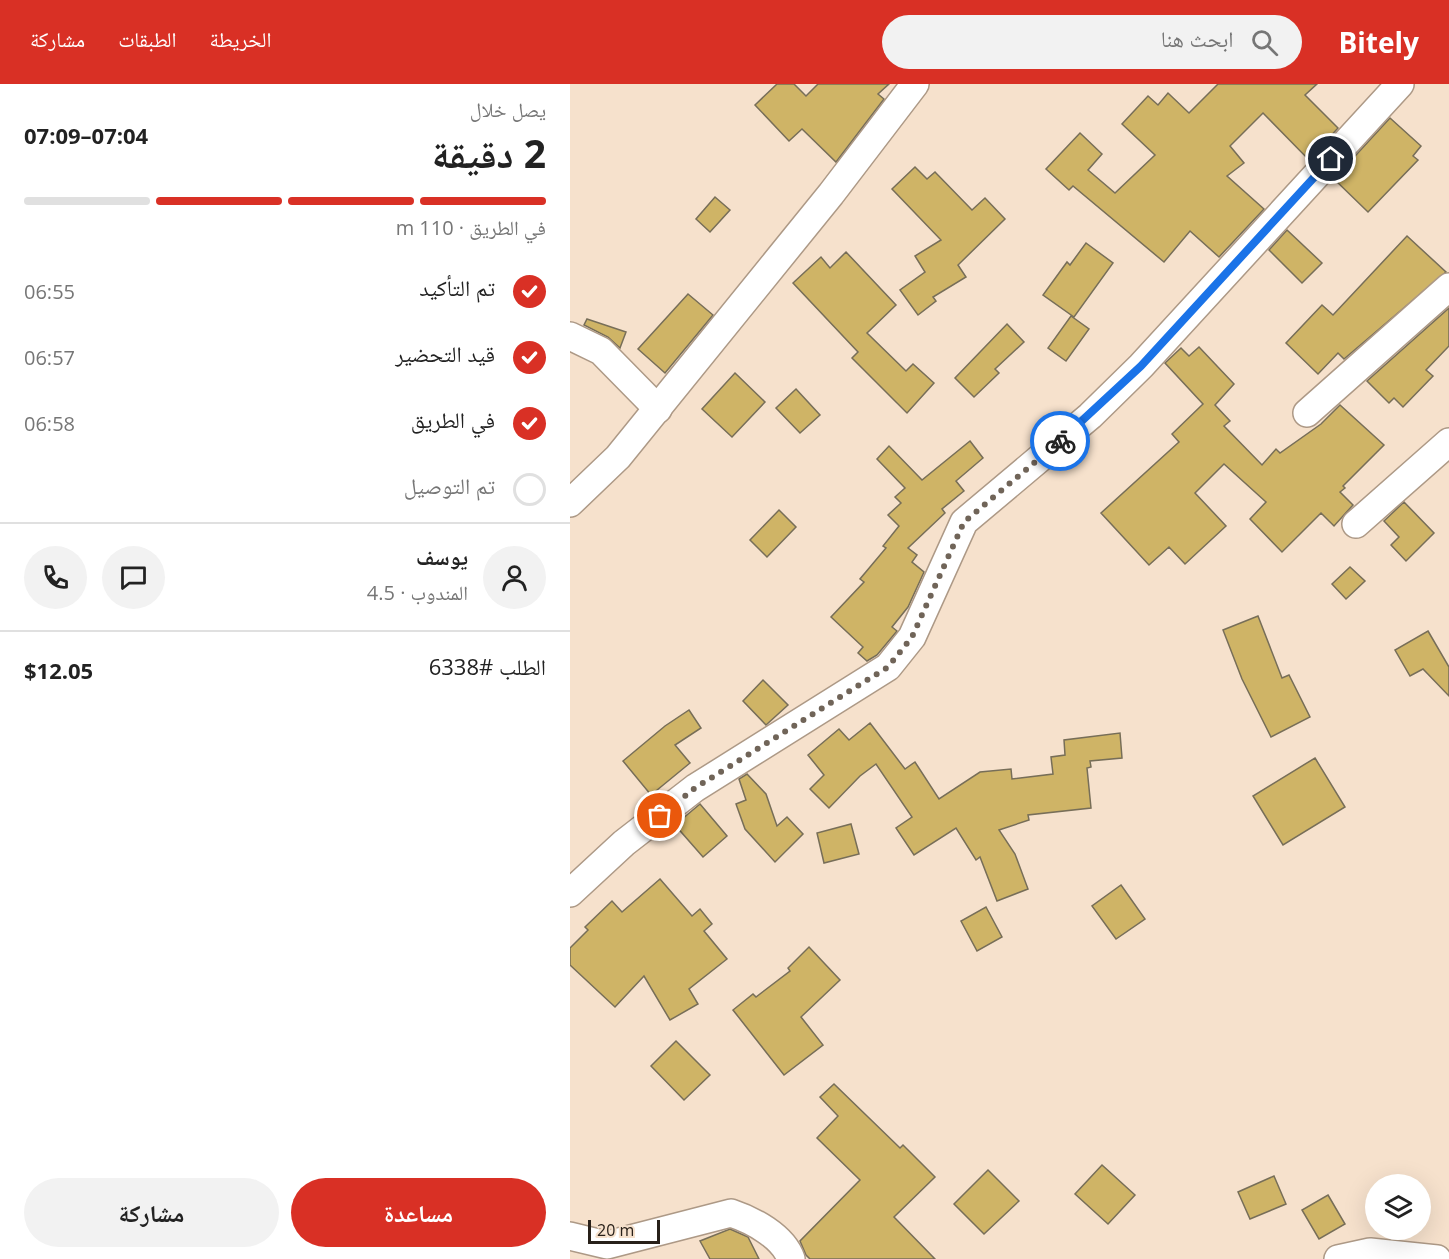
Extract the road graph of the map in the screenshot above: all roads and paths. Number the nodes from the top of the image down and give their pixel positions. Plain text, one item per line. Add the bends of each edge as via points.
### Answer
1 (915, 84) edge
2 (1400, 84) edge
3 (1449, 287) edge
4 (570, 336) edge
5 (658, 409) junction
6 (1306, 413) dead end
7 (1449, 442) edge
8 (573, 497) edge
9 (1356, 524) dead end
10 (570, 893) edge
11 (570, 1236) edge
12 (792, 1259) edge
13 (1338, 1259) edge
14 (1437, 1259) edge

1 - 5 street
2 - 10 street via 1141,366 1090,416 964,522 912,637 888,667 695,788 624,843
3 - 6 street
4 - 5 street via 601,351
5 - 8 street via 618,458
7 - 9 street
11 - 12 street via 607,1245 731,1213 751,1219
13 - 14 street via 1370,1252

